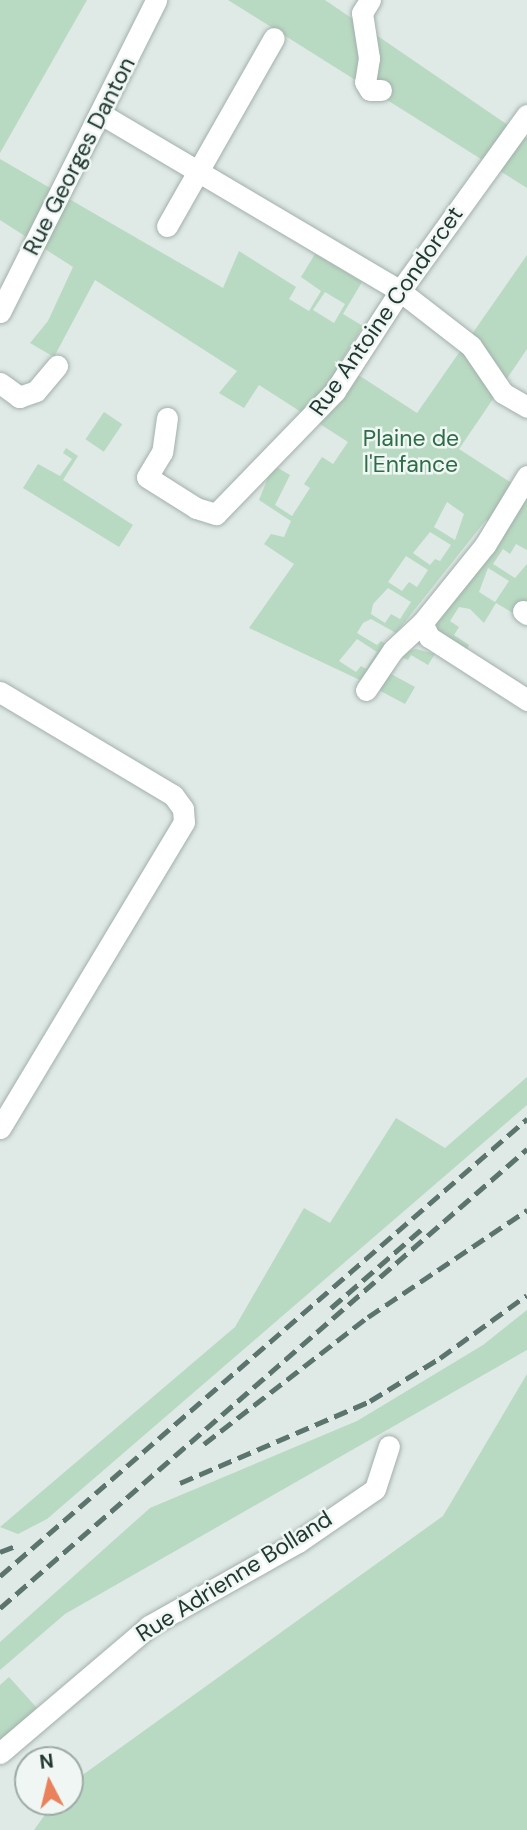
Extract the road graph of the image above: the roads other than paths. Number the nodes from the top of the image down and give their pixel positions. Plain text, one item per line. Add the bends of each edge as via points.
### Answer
1 (156, 0) edge
2 (370, 0) edge
3 (274, 38) dead end
4 (381, 90) dead end
5 (102, 114) junction
6 (527, 115) edge
7 (197, 169) junction
8 (167, 226) dead end
9 (400, 291) junction
10 (0, 312) edge
11 (57, 366) dead end
12 (0, 383) edge
13 (527, 407) edge
14 (167, 418) dead end
15 (527, 475) edge
16 (422, 623) junction
17 (366, 690) dead end
18 (0, 692) edge
19 (527, 700) edge
20 (0, 1128) edge
21 (389, 1446) dead end
22 (0, 1753) edge

1 - 5 street, Rue Georges Danton
2 - 4 street via 362,13 369,58 365,82 370,90
3 - 7 street
5 - 7 street
5 - 10 street, Rue Georges Danton
6 - 9 street, Rue Antoine Condorcet
7 - 8 street
7 - 9 street
9 - 13 street via 471,346 503,393
9 - 14 street, Rue Antoine Condorcet via 335,391 216,514 196,508 147,477 162,452
11 - 12 street via 36,391 19,397
15 - 16 street via 485,545
16 - 17 street via 393,650
16 - 19 street via 429,637
18 - 20 street via 173,795 183,809 184,822
21 - 22 street, Rue Adrienne Bolland via 375,1489 298,1542 149,1626

